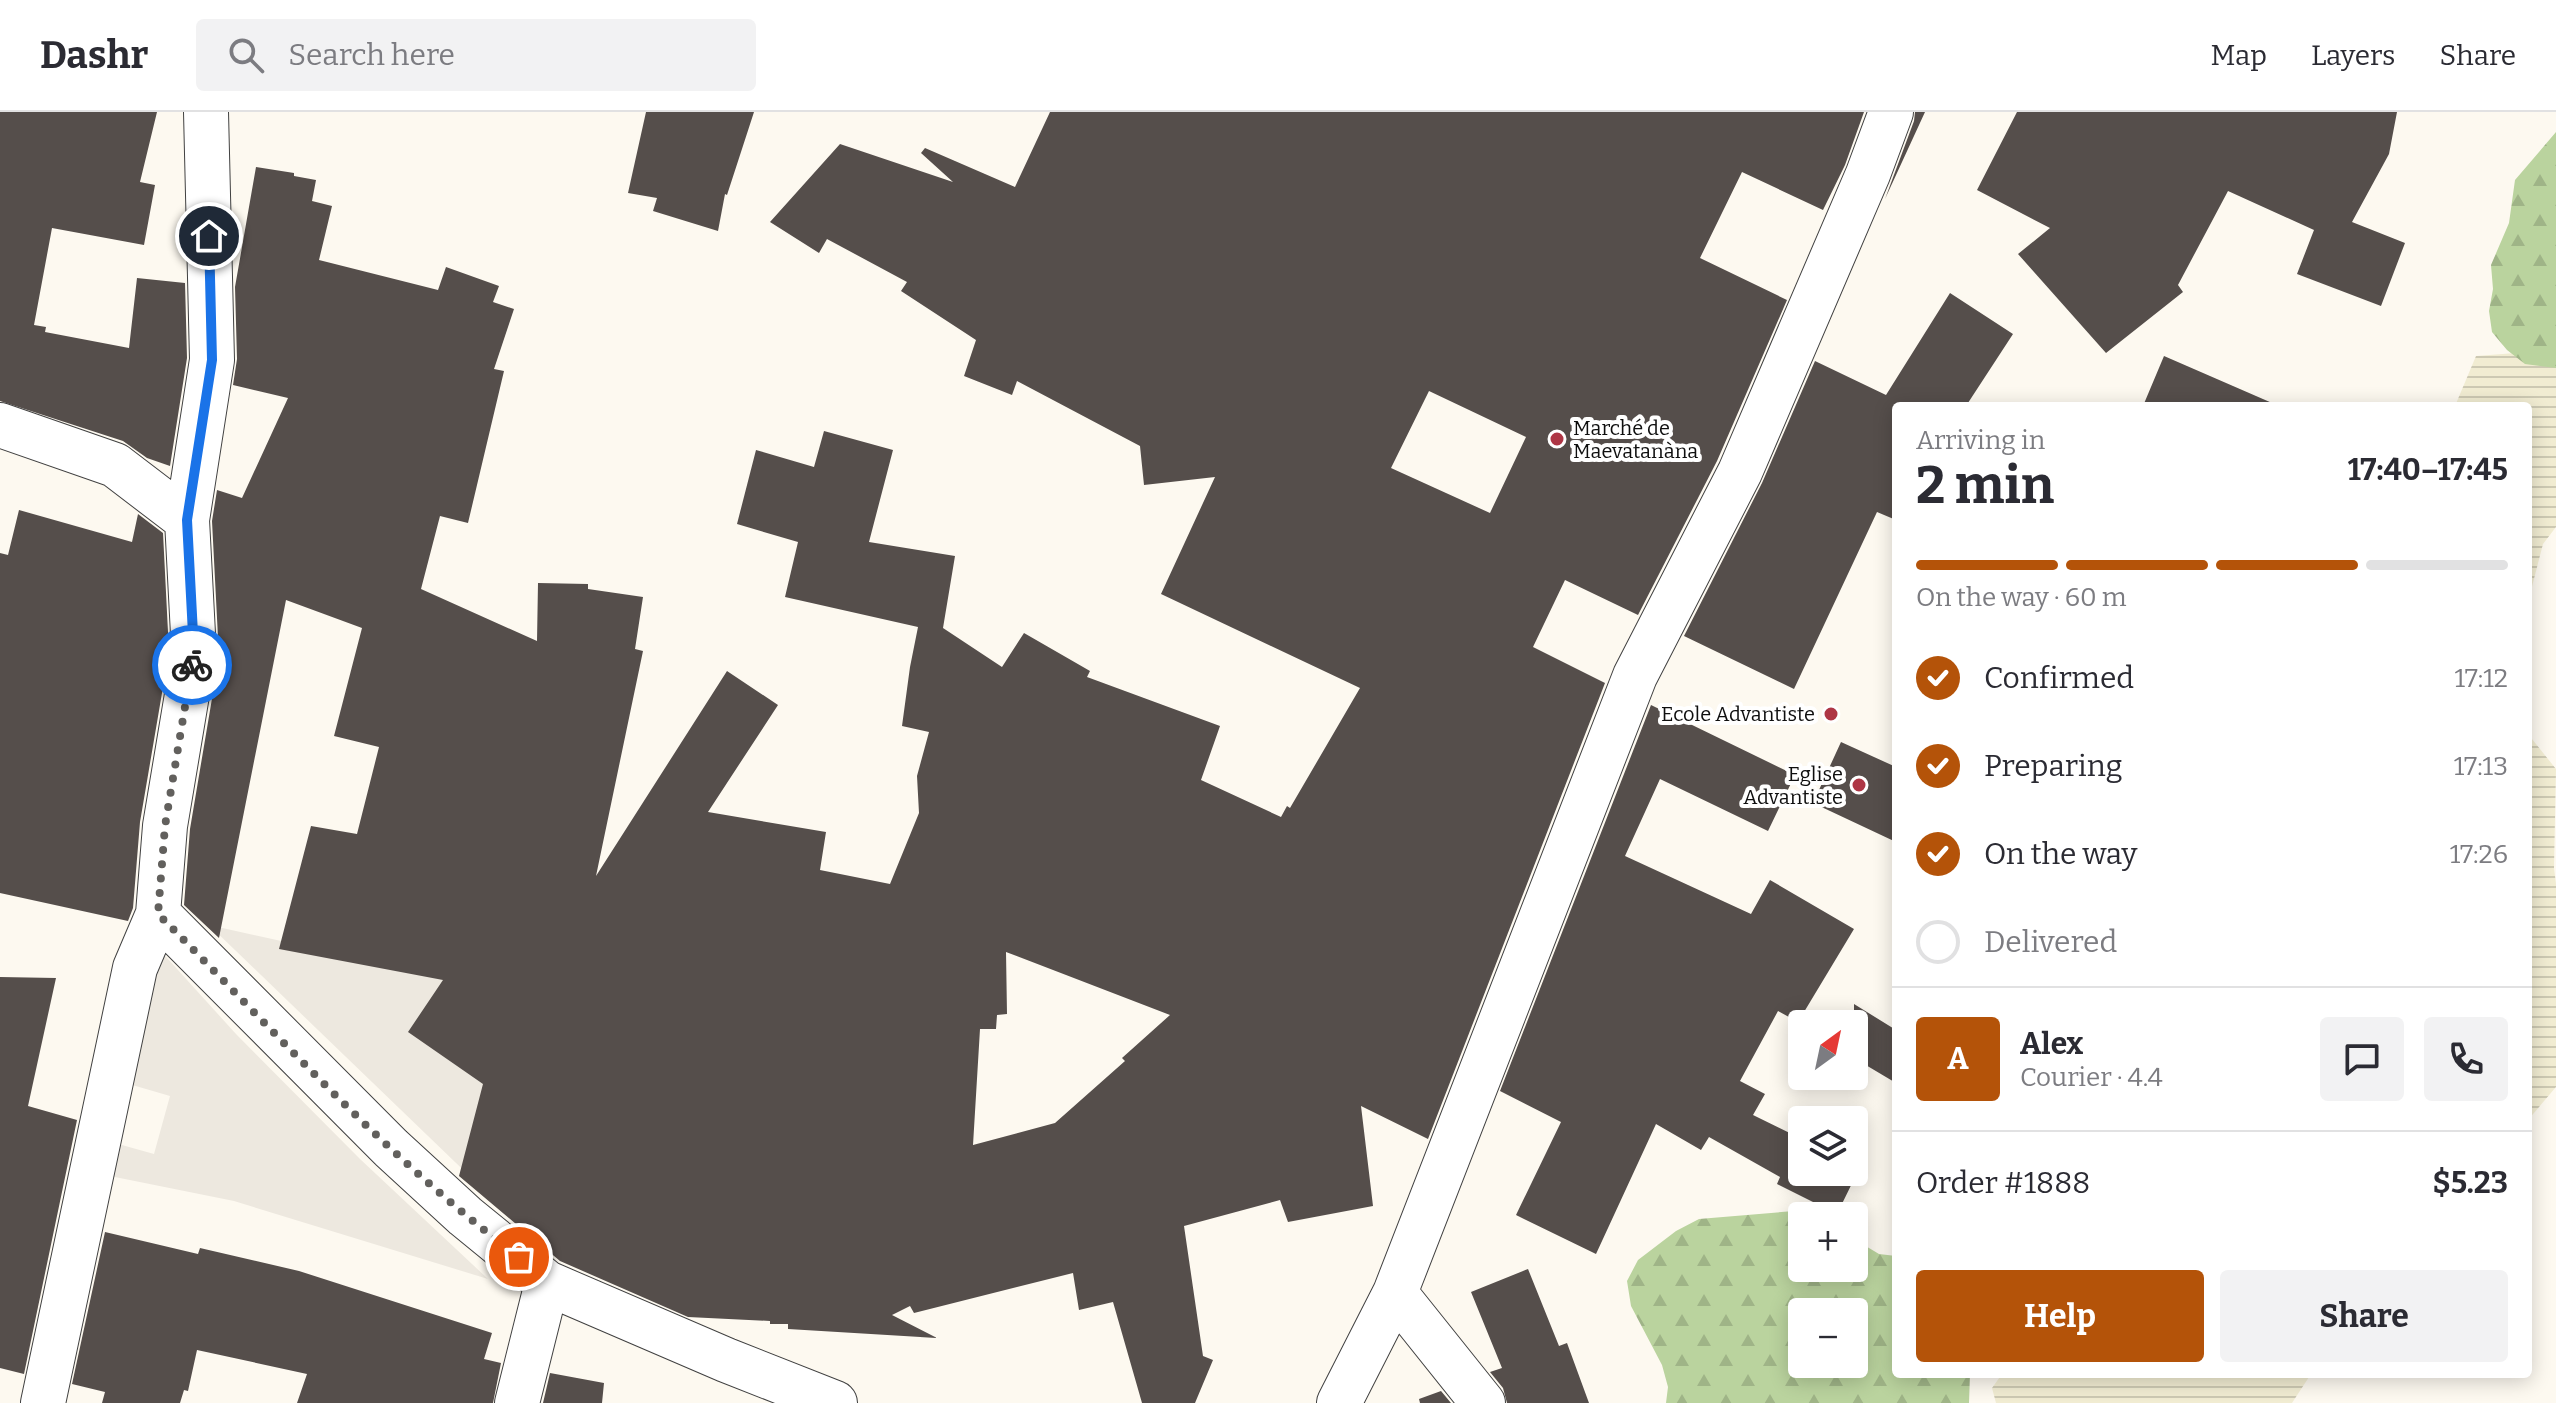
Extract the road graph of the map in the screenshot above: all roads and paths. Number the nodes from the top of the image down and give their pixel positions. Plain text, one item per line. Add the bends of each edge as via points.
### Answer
1 (206, 112) edge
2 (1891, 112) edge
3 (0, 425) edge
4 (187, 520) junction
5 (158, 914) junction
6 (547, 1283) junction
7 (1395, 1293) junction
8 (43, 1403) edge
9 (517, 1403) edge
10 (835, 1403) edge
11 (1339, 1403) edge
12 (1483, 1403) edge

1 - 4 street via 212,360
2 - 7 street via 1740,472 1635,676
3 - 4 street via 115,465
4 - 5 street via 194,653 165,826
5 - 6 street via 391,1148
5 - 8 street via 135,968
6 - 9 street
6 - 10 street
7 - 11 street
7 - 12 street

